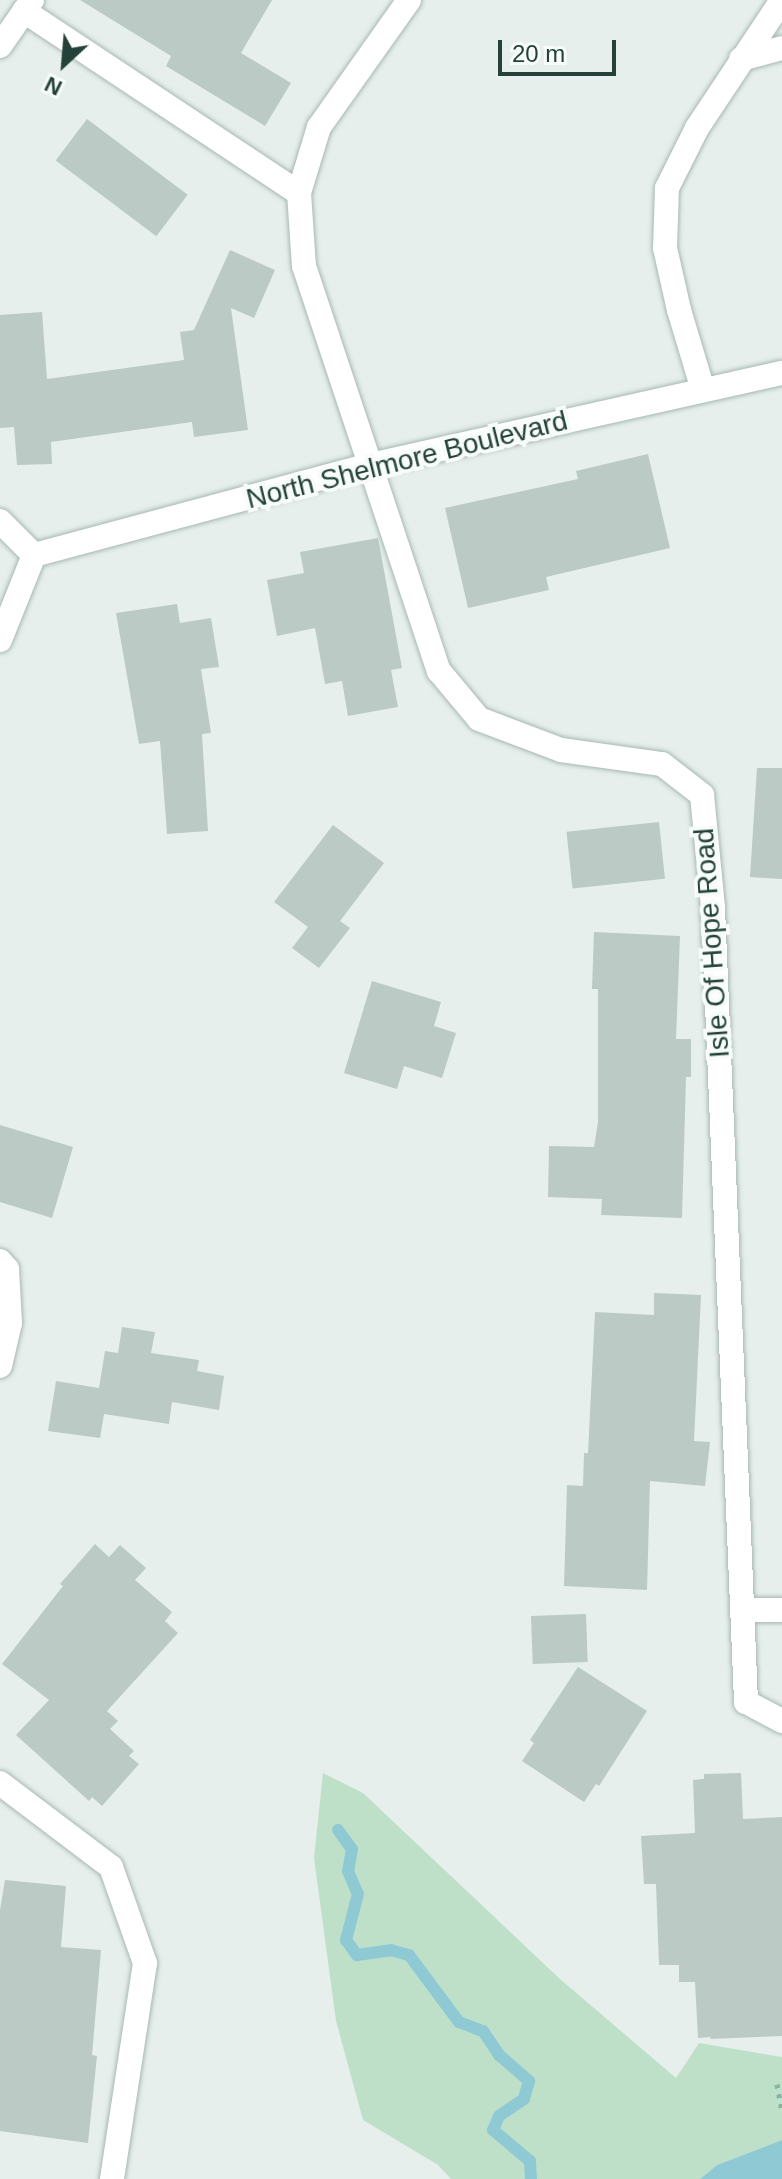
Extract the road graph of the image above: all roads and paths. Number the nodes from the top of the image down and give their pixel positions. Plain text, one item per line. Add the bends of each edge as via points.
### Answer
1 (409, 0) edge
2 (782, 0) edge
3 (28, 6) edge
4 (0, 46) edge
5 (782, 48) edge
6 (741, 59) junction
7 (299, 193) junction
8 (782, 373) edge
9 (703, 390) junction
10 (370, 465) junction
11 (0, 521) edge
12 (34, 555) junction
13 (0, 640) edge
14 (0, 1261) edge
15 (0, 1366) edge
16 (742, 1610) junction
17 (782, 1610) edge
18 (782, 1721) edge
19 (0, 1783) edge
20 (777, 2084) dead end
21 (782, 2113) edge
22 (112, 2179) edge

1 - 7 street via 319,127
2 - 6 street
3 - 4 street
3 - 7 street
5 - 6 street
6 - 9 street via 675,167 664,214 665,248
7 - 10 street, Isle Of Hope Road via 304,266
8 - 9 street, North Shelmore Boulevard
9 - 10 street, North Shelmore Boulevard
10 - 12 street, North Shelmore Boulevard
10 - 16 street, Isle Of Hope Road via 439,671 479,719 561,750 662,764 702,795 713,908
11 - 12 street
12 - 13 street
14 - 15 street via 7,1269 10,1323
16 - 17 street
16 - 18 street, Isle Of Hope Road via 746,1702
19 - 22 street via 111,1867 145,1963
20 - 21 path

